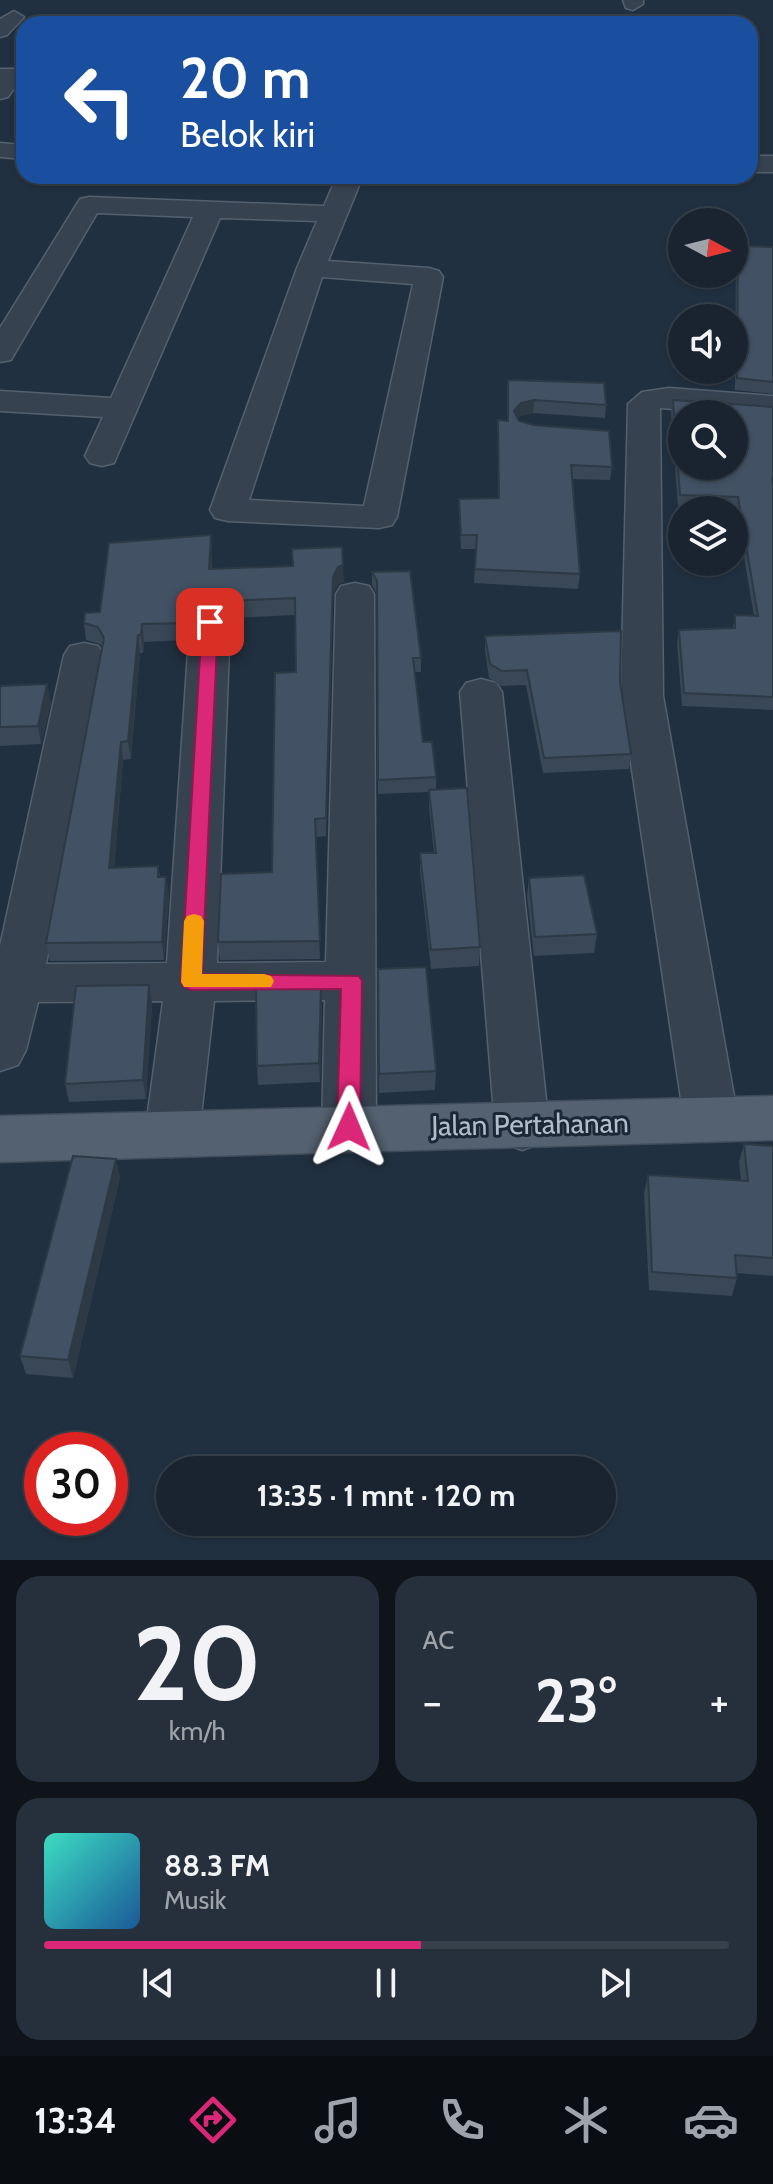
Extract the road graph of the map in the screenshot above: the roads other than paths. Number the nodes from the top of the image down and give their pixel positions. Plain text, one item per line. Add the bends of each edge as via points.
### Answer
1 (0, 76) edge
2 (4, 104) edge
3 (347, 184) edge
4 (210, 209) junction
5 (336, 214) junction
6 (311, 268) junction
7 (0, 353) edge
8 (0, 401) edge
9 (773, 406) edge
10 (124, 408) junction
11 (102, 456) dead end
12 (355, 594) dead end
13 (210, 622) dead end
14 (84, 655) dead end
15 (481, 692) dead end
16 (352, 981) junction
17 (191, 982) junction
18 (8, 983) edge
19 (0, 1050) edge
20 (773, 1118) edge
21 (711, 1119) junction
22 (349, 1127) junction
23 (522, 1127) junction
24 (172, 1134) junction
25 (0, 1139) edge

1 - 2 street via 14,76
3 - 5 street
4 - 5 street
4 - 7 street via 89,205
4 - 10 street
5 - 6 street
6 - 6 street via 228,510 379,517 429,277
8 - 10 street
9 - 21 street via 653,399 644,404 628,433 642,696
10 - 11 street
12 - 16 street
13 - 17 street
14 - 18 street
15 - 23 street
16 - 17 street
16 - 22 street
17 - 18 street
17 - 24 street
18 - 19 street
20 - 21 main road, Jalan Pertahanan
21 - 23 main road, Jalan Pertahanan
22 - 23 main road, Jalan Pertahanan
22 - 24 main road, Jalan Pertahanan
24 - 25 main road, Jalan Pertahanan

